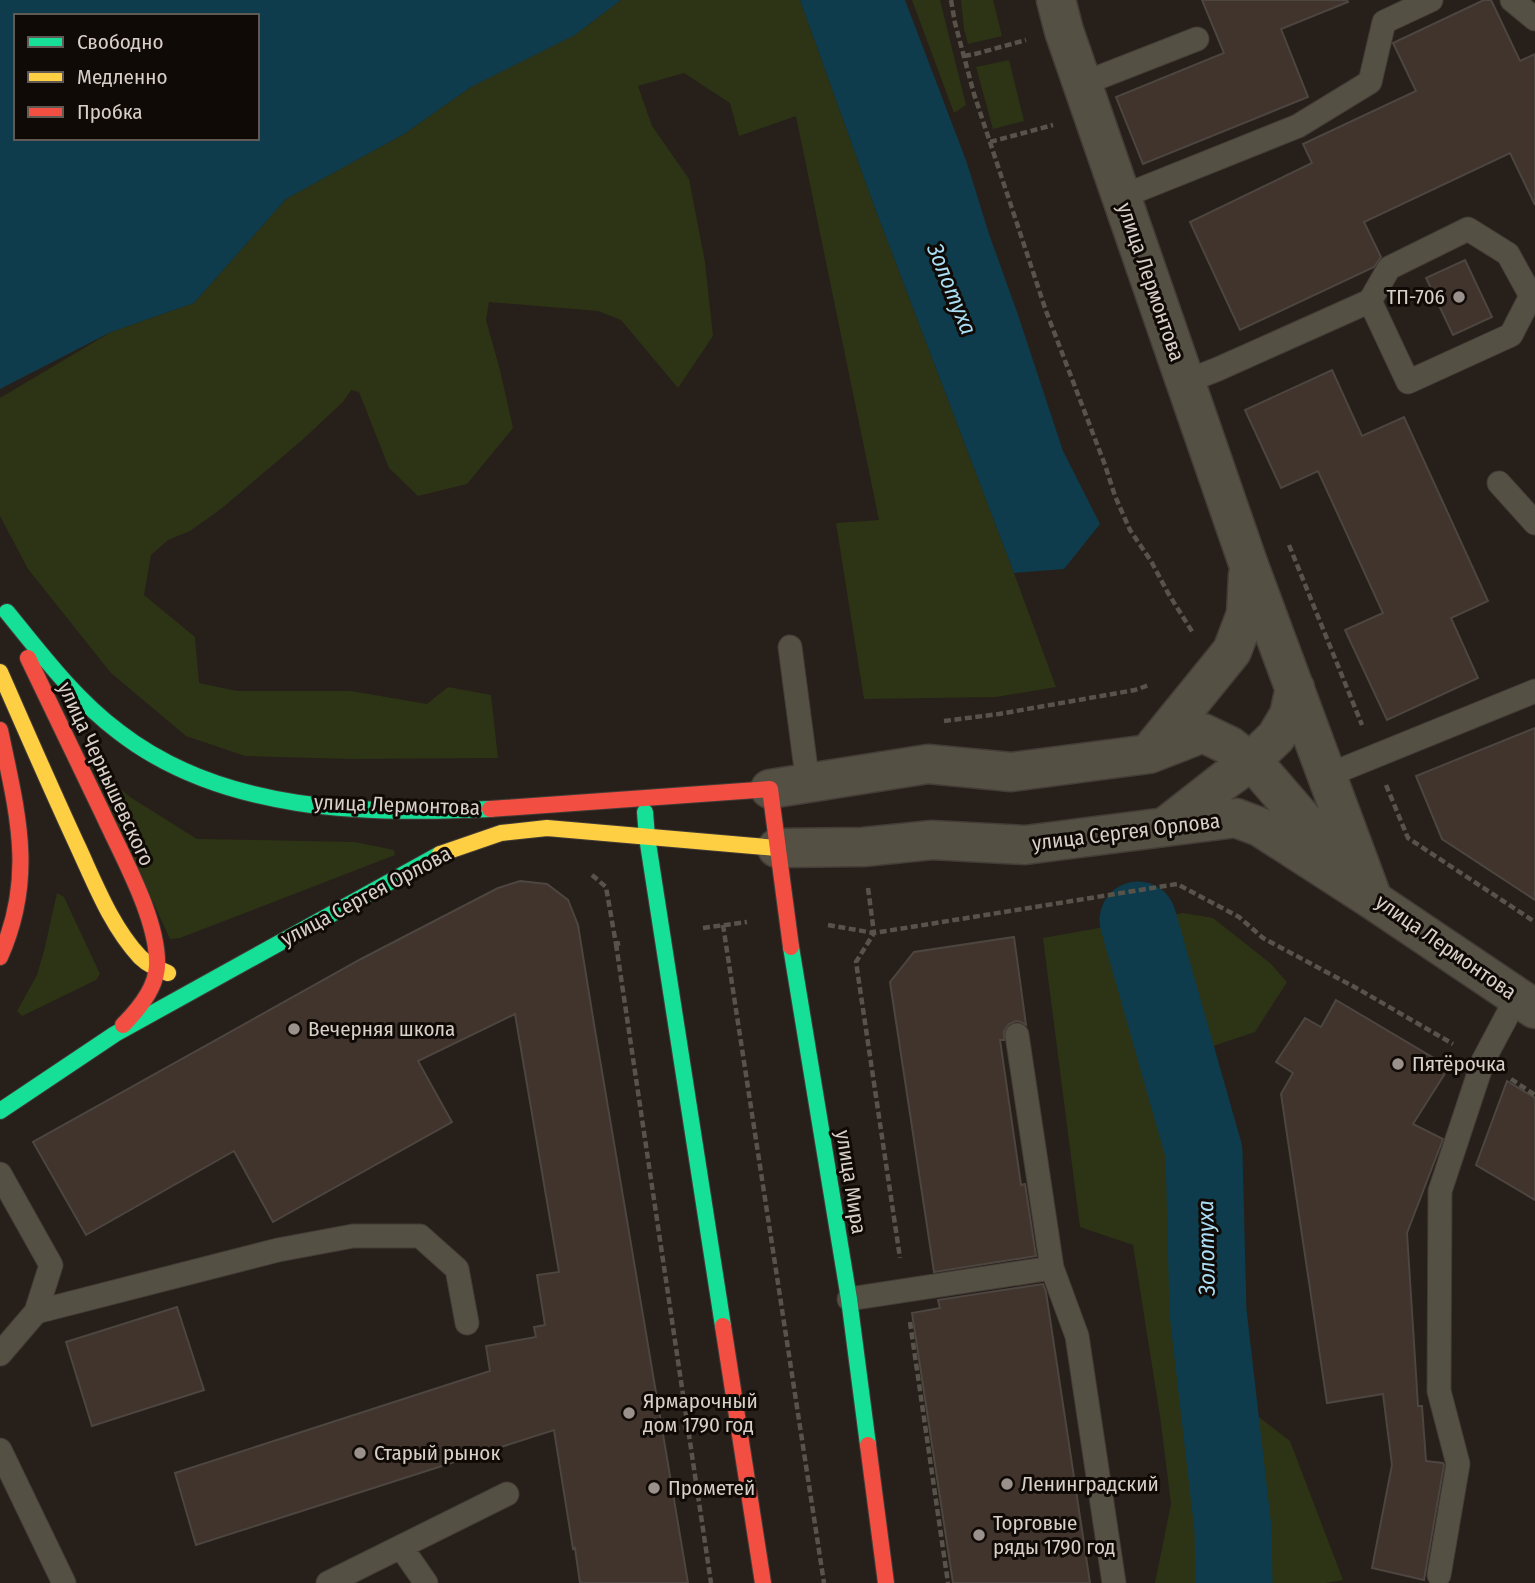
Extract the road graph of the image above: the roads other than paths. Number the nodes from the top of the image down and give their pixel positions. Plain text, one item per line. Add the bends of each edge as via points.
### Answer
1 (1056, 0) edge
2 (1431, 0) edge
3 (1513, 0) edge
4 (1535, 19) edge
5 (1197, 39) dead end
6 (1082, 84) junction
7 (1121, 197) junction
8 (1533, 294) edge
9 (1370, 301) junction
10 (1185, 382) junction
11 (1499, 482) dead end
12 (1535, 523) edge
13 (1248, 563) junction
14 (3, 607) edge
15 (790, 647) dead end
16 (0, 672) edge
17 (1295, 688) junction
18 (1535, 691) edge
19 (0, 730) edge
20 (1149, 754) junction
21 (1250, 762) junction
22 (1326, 776) junction
23 (808, 784) junction
24 (770, 789) junction
25 (644, 799) junction
26 (520, 808) junction
27 (1165, 827) junction
28 (647, 837) junction
29 (777, 848) junction
30 (445, 851) junction
31 (1373, 900) junction
32 (0, 957) edge
33 (157, 969) junction
34 (232, 969) junction
35 (1526, 1003) edge
36 (114, 1034) junction
37 (1017, 1035) dead end
38 (0, 1111) edge
39 (0, 1174) edge
40 (1052, 1268) junction
41 (849, 1298) junction
42 (36, 1311) junction
43 (467, 1323) dead end
44 (0, 1354) edge
45 (0, 1450) edge
46 (507, 1494) dead end
47 (401, 1547) junction
48 (1439, 1575) dead end
49 (64, 1583) edge
50 (328, 1583) edge
51 (426, 1583) edge
52 (763, 1583) edge
53 (886, 1583) edge
54 (1114, 1583) edge

1 - 6 street, улица Лермонтова
2 - 7 lane via 1384,22 1370,82 1298,126
3 - 4 lane
5 - 6 lane
6 - 7 street, улица Лермонтова
7 - 10 street, улица Лермонтова
8 - 9 lane via 1508,254 1468,229 1389,268
8 - 9 lane via 1511,335 1408,382
9 - 10 lane
10 - 13 street, улица Лермонтова
11 - 12 lane
13 - 17 street, улица Лермонтова
13 - 20 street, улица Лермонтова via 1246,614 1232,651
14 - 26 main road, улица Лермонтова via 49,664 124,736 162,760 216,784 345,808
14 - 33 main road, улица Чернышевского via 133,878 156,944
15 - 23 lane
16 - 33 main road via 100,896 137,954
17 - 21 street via 1289,715 1276,737
17 - 22 street, улица Лермонтова
18 - 22 lane
19 - 32 main road via 19,826 20,885
20 - 21 street via 1203,733
20 - 23 street via 1011,772 928,764
20 - 27 street via 1168,757 1186,774 1188,785 1181,808
21 - 27 street
21 - 31 street
22 - 31 street, улица Лермонтова
23 - 24 street
24 - 25 main road
24 - 29 main road, улица Мира
25 - 26 main road
25 - 28 main road
26 - 30 main road
27 - 29 street, улица Сергея Орлова via 1025,845 932,841
27 - 31 street, улица Сергея Орлова via 1236,818 1260,827
28 - 29 main road, улица Сергея Орлова
28 - 30 main road, улица Сергея Орлова via 547,828 501,833
28 - 52 main road
29 - 41 main road, улица Мира
30 - 34 main road, улица Сергея Орлова
31 - 35 street, улица Лермонтова
33 - 34 main road via 183,976
33 - 36 main road, улица Чернышевского via 137,1012
34 - 36 main road, улица Сергея Орлова
35 - 48 lane via 1483,1061 1440,1191 1439,1391 1458,1464
36 - 38 main road, улица Сергея Орлова
37 - 40 lane
39 - 42 lane via 51,1265
40 - 41 lane
40 - 54 lane via 1077,1336
41 - 53 main road, улица Мира
42 - 43 lane via 278,1250 353,1236 420,1236 457,1269
42 - 44 lane
45 - 49 lane
46 - 47 lane
47 - 50 lane
47 - 51 lane

